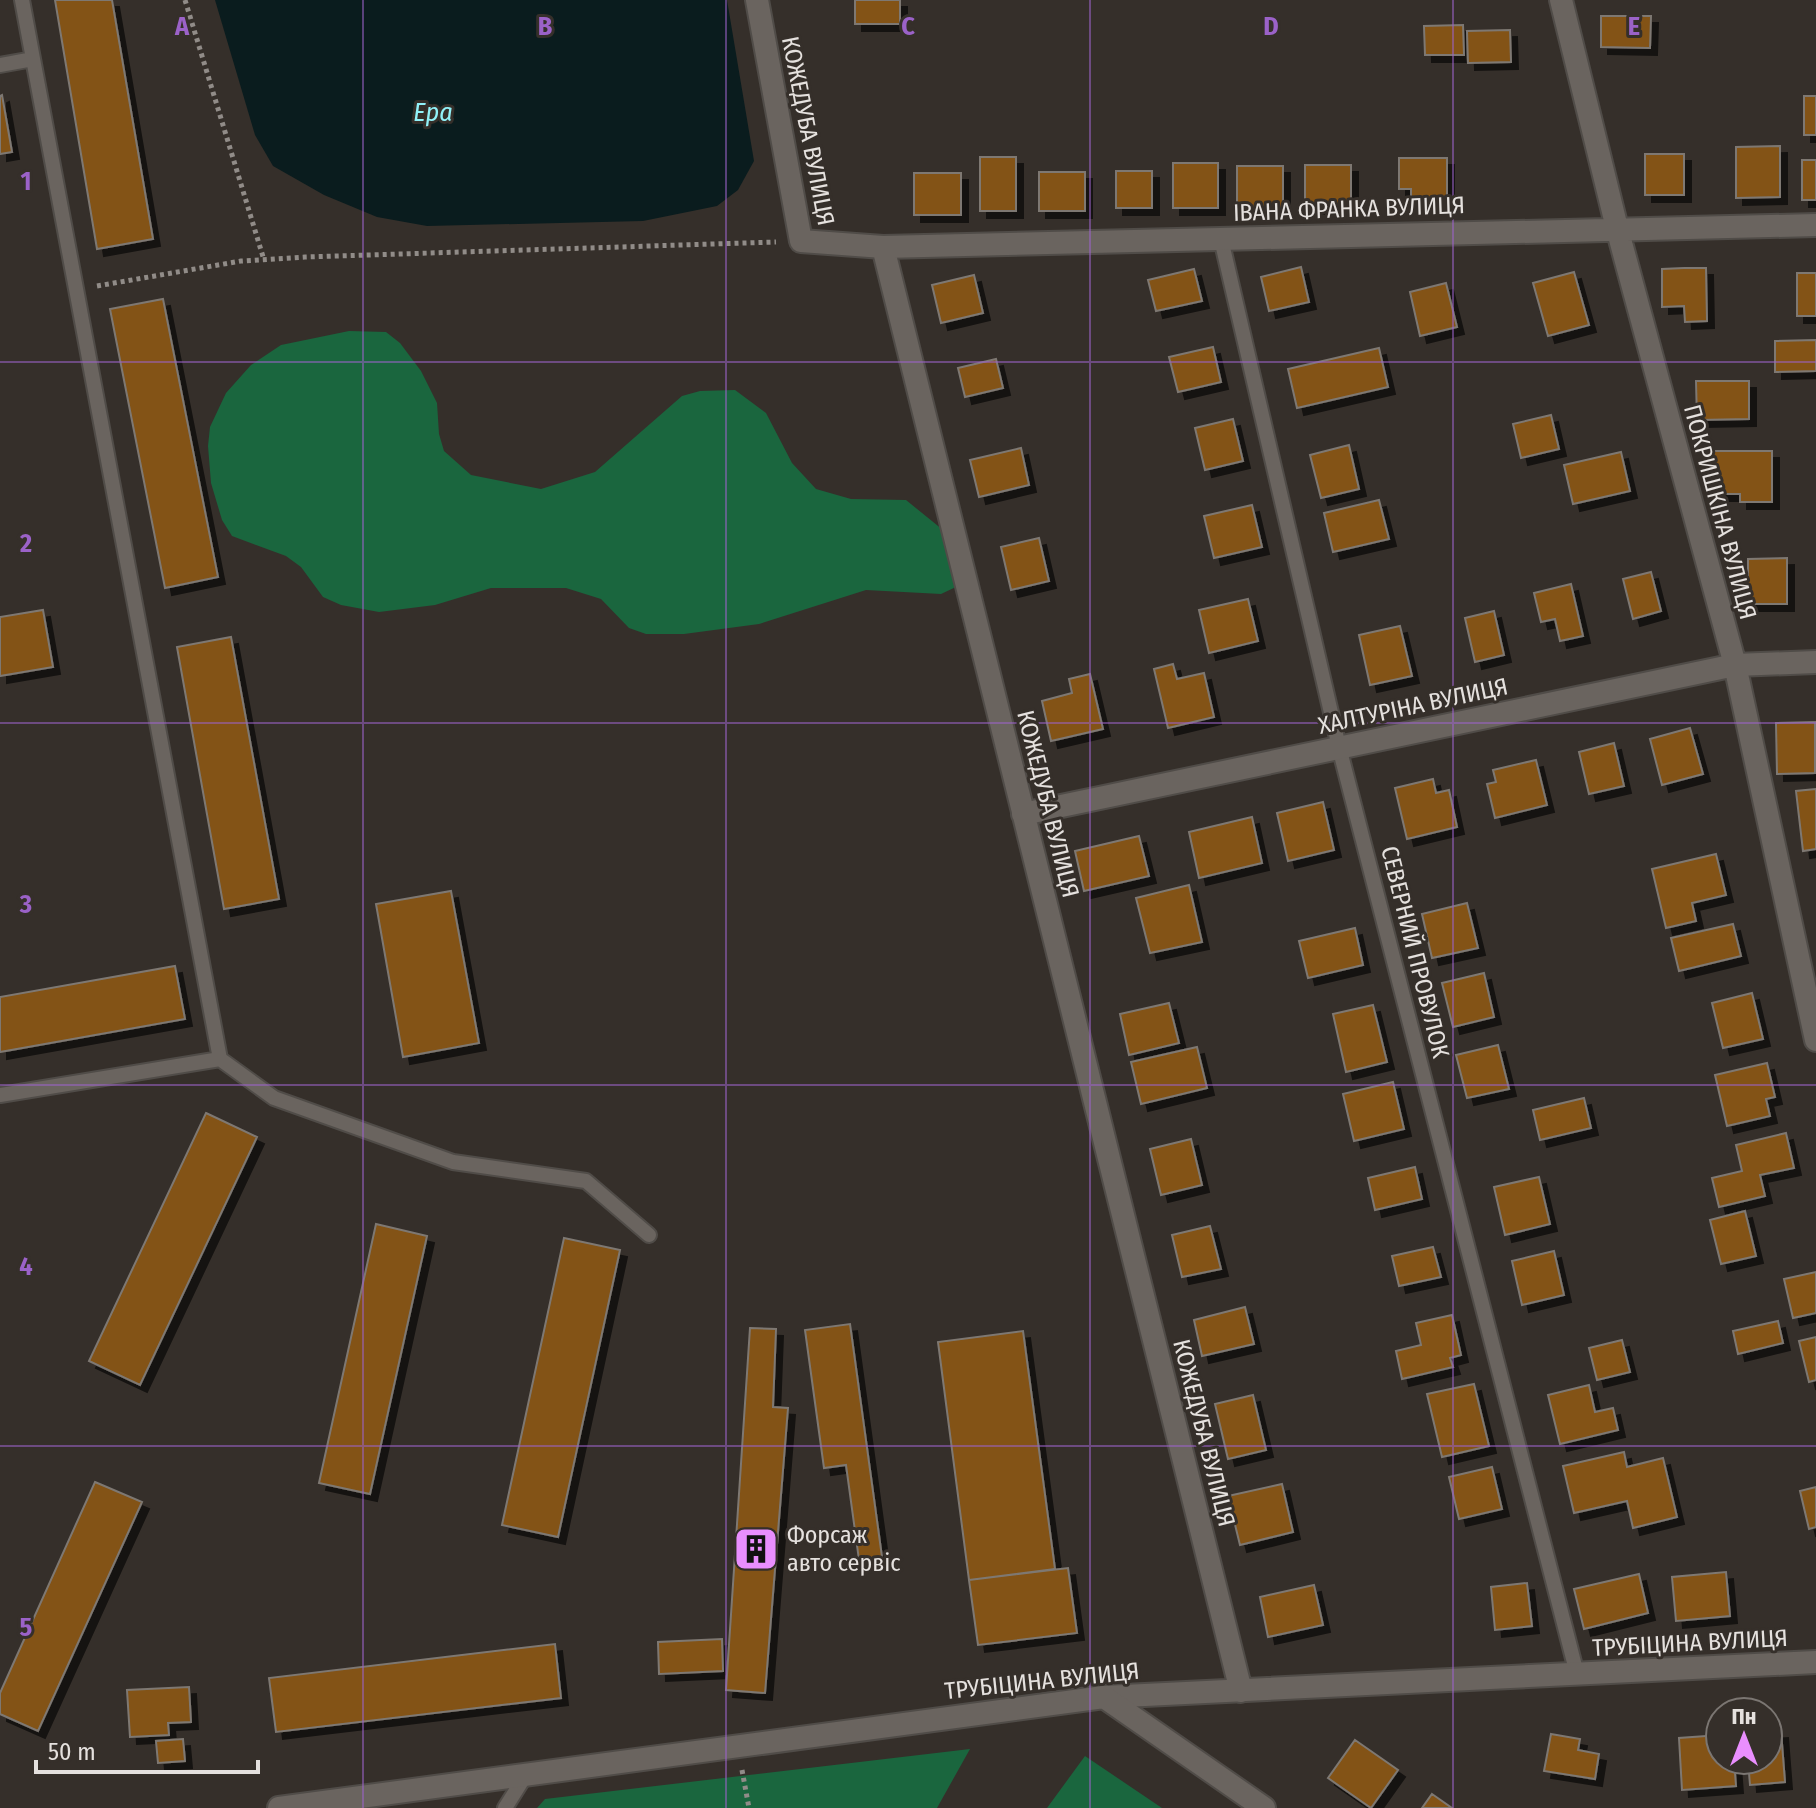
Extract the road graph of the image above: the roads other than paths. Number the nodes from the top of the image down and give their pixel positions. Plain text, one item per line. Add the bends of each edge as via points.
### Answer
1 (22, 0) edge
2 (757, 0) edge
3 (1561, 0) edge
4 (33, 59) junction
5 (0, 65) edge
6 (1816, 225) edge
7 (1617, 228) junction
8 (1221, 239) junction
9 (883, 247) junction
10 (1816, 662) edge
11 (1735, 665) junction
12 (1339, 747) junction
13 (1023, 814) junction
14 (1816, 1040) edge
15 (220, 1059) junction
16 (0, 1095) edge
17 (649, 1235) dead end
18 (1816, 1662) edge
19 (1577, 1674) junction
20 (1241, 1691) junction
21 (1104, 1697) junction
22 (527, 1773) junction
23 (305, 1806) edge
24 (279, 1808) edge
25 (505, 1808) edge
26 (1264, 1808) edge

1 - 4 lane
2 - 9 street, КОЖЕДУБА ВУЛИЦЯ via 801,241
3 - 7 street, ПОКРИШКІНА ВУЛИЦЯ
4 - 5 lane
4 - 15 lane
6 - 7 street, ІВАНА ФРАНКА ВУЛИЦЯ
7 - 8 street, ІВАНА ФРАНКА ВУЛИЦЯ
7 - 11 street, ПОКРИШКІНА ВУЛИЦЯ
8 - 9 street, ІВАНА ФРАНКА ВУЛИЦЯ
8 - 12 lane, СЕВЕРНИЙ ПРОВУЛОК
9 - 13 street, КОЖЕДУБА ВУЛИЦЯ
10 - 11 street, ХАЛТУРІНА ВУЛИЦЯ
11 - 12 street, ХАЛТУРІНА ВУЛИЦЯ
11 - 14 street, ПОКРИШКІНА ВУЛИЦЯ
12 - 13 street, ХАЛТУРІНА ВУЛИЦЯ
12 - 19 lane, СЕВЕРНИЙ ПРОВУЛОК
13 - 20 street, КОЖЕДУБА ВУЛИЦЯ
15 - 16 lane
15 - 17 lane via 274,1098 453,1162 586,1181
18 - 19 street, ТРУБІЦИНА ВУЛИЦЯ
19 - 20 street, ТРУБІЦИНА ВУЛИЦЯ
20 - 21 street, ТРУБІЦИНА ВУЛИЦЯ
21 - 22 street, ТРУБІЦИНА ВУЛИЦЯ
21 - 26 street
22 - 23 street, ТРУБІЦИНА ВУЛИЦЯ
22 - 25 lane
23 - 24 street, ТРУБІЦИНА ВУЛИЦЯ

